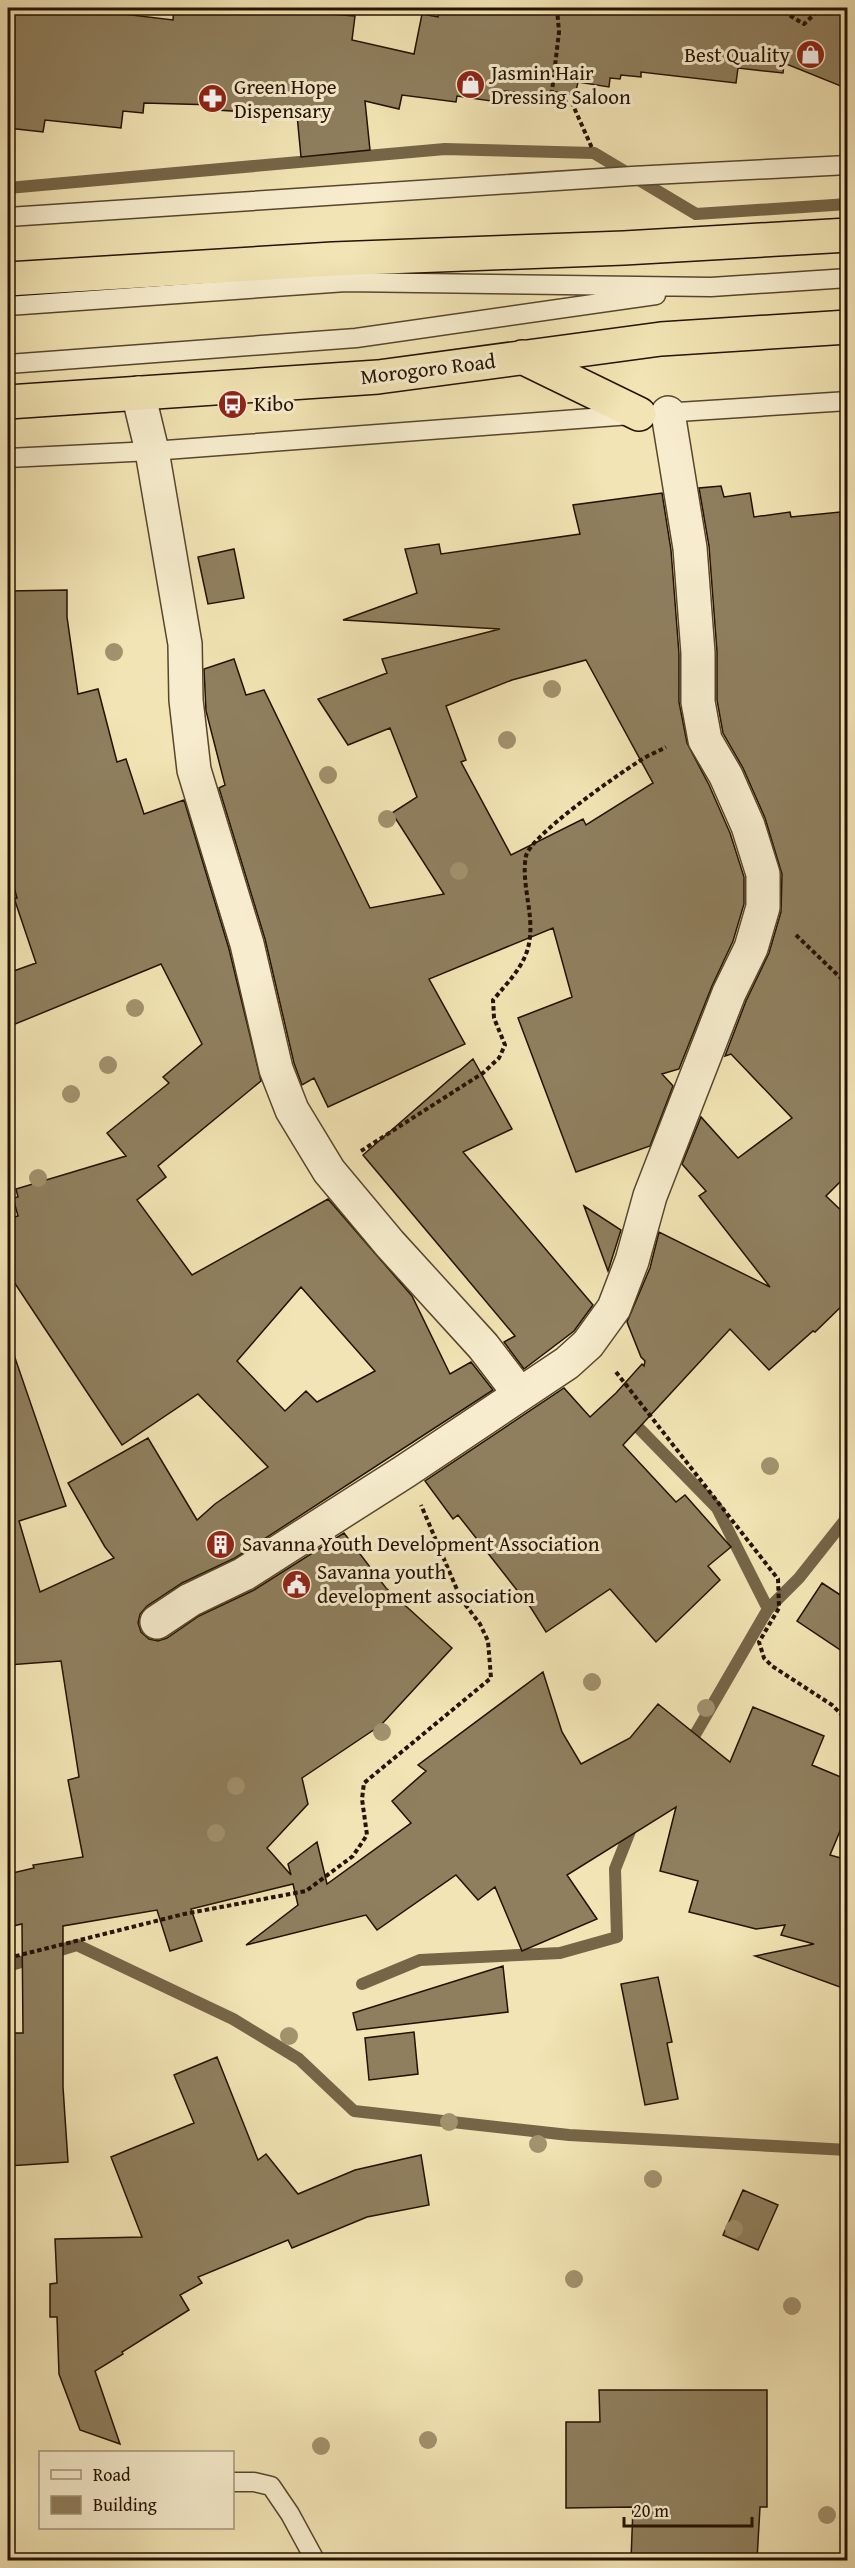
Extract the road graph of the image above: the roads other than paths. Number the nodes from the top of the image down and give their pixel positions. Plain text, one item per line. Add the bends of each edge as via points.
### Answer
1 (848, 165) edge
2 (8, 217) edge
3 (848, 235) edge
4 (848, 278) edge
5 (8, 279) edge
6 (711, 287) junction
7 (8, 306) edge
8 (848, 327) edge
9 (522, 357) junction
10 (8, 364) edge
11 (138, 393) junction
12 (848, 401) edge
13 (8, 402) edge
14 (654, 414) junction
15 (152, 451) junction
16 (8, 458) edge
17 (519, 1393) junction
18 (157, 1622) dead end
19 (234, 2482) edge
20 (315, 2560) edge

1 - 2 lane
3 - 5 highway
4 - 6 lane, Morogoro Road
6 - 7 lane, Morogoro Road via 346,282
6 - 10 lane, Morogoro Road via 356,338
8 - 9 highway, Morogoro Road via 661,339
9 - 11 highway, Morogoro Road via 378,377
9 - 14 highway
11 - 13 highway, Morogoro Road
11 - 15 street
12 - 14 lane
14 - 15 lane
14 - 17 street via 690,548 698,702 705,740 748,826 763,874 763,907 751,948 725,1002 650,1196 614,1308 588,1344 567,1363
15 - 16 lane
15 - 17 street via 185,644 194,770 244,934 276,1069 292,1110 329,1171 483,1346
17 - 18 street via 244,1574 190,1600
19 - 20 lane via 271,2486

